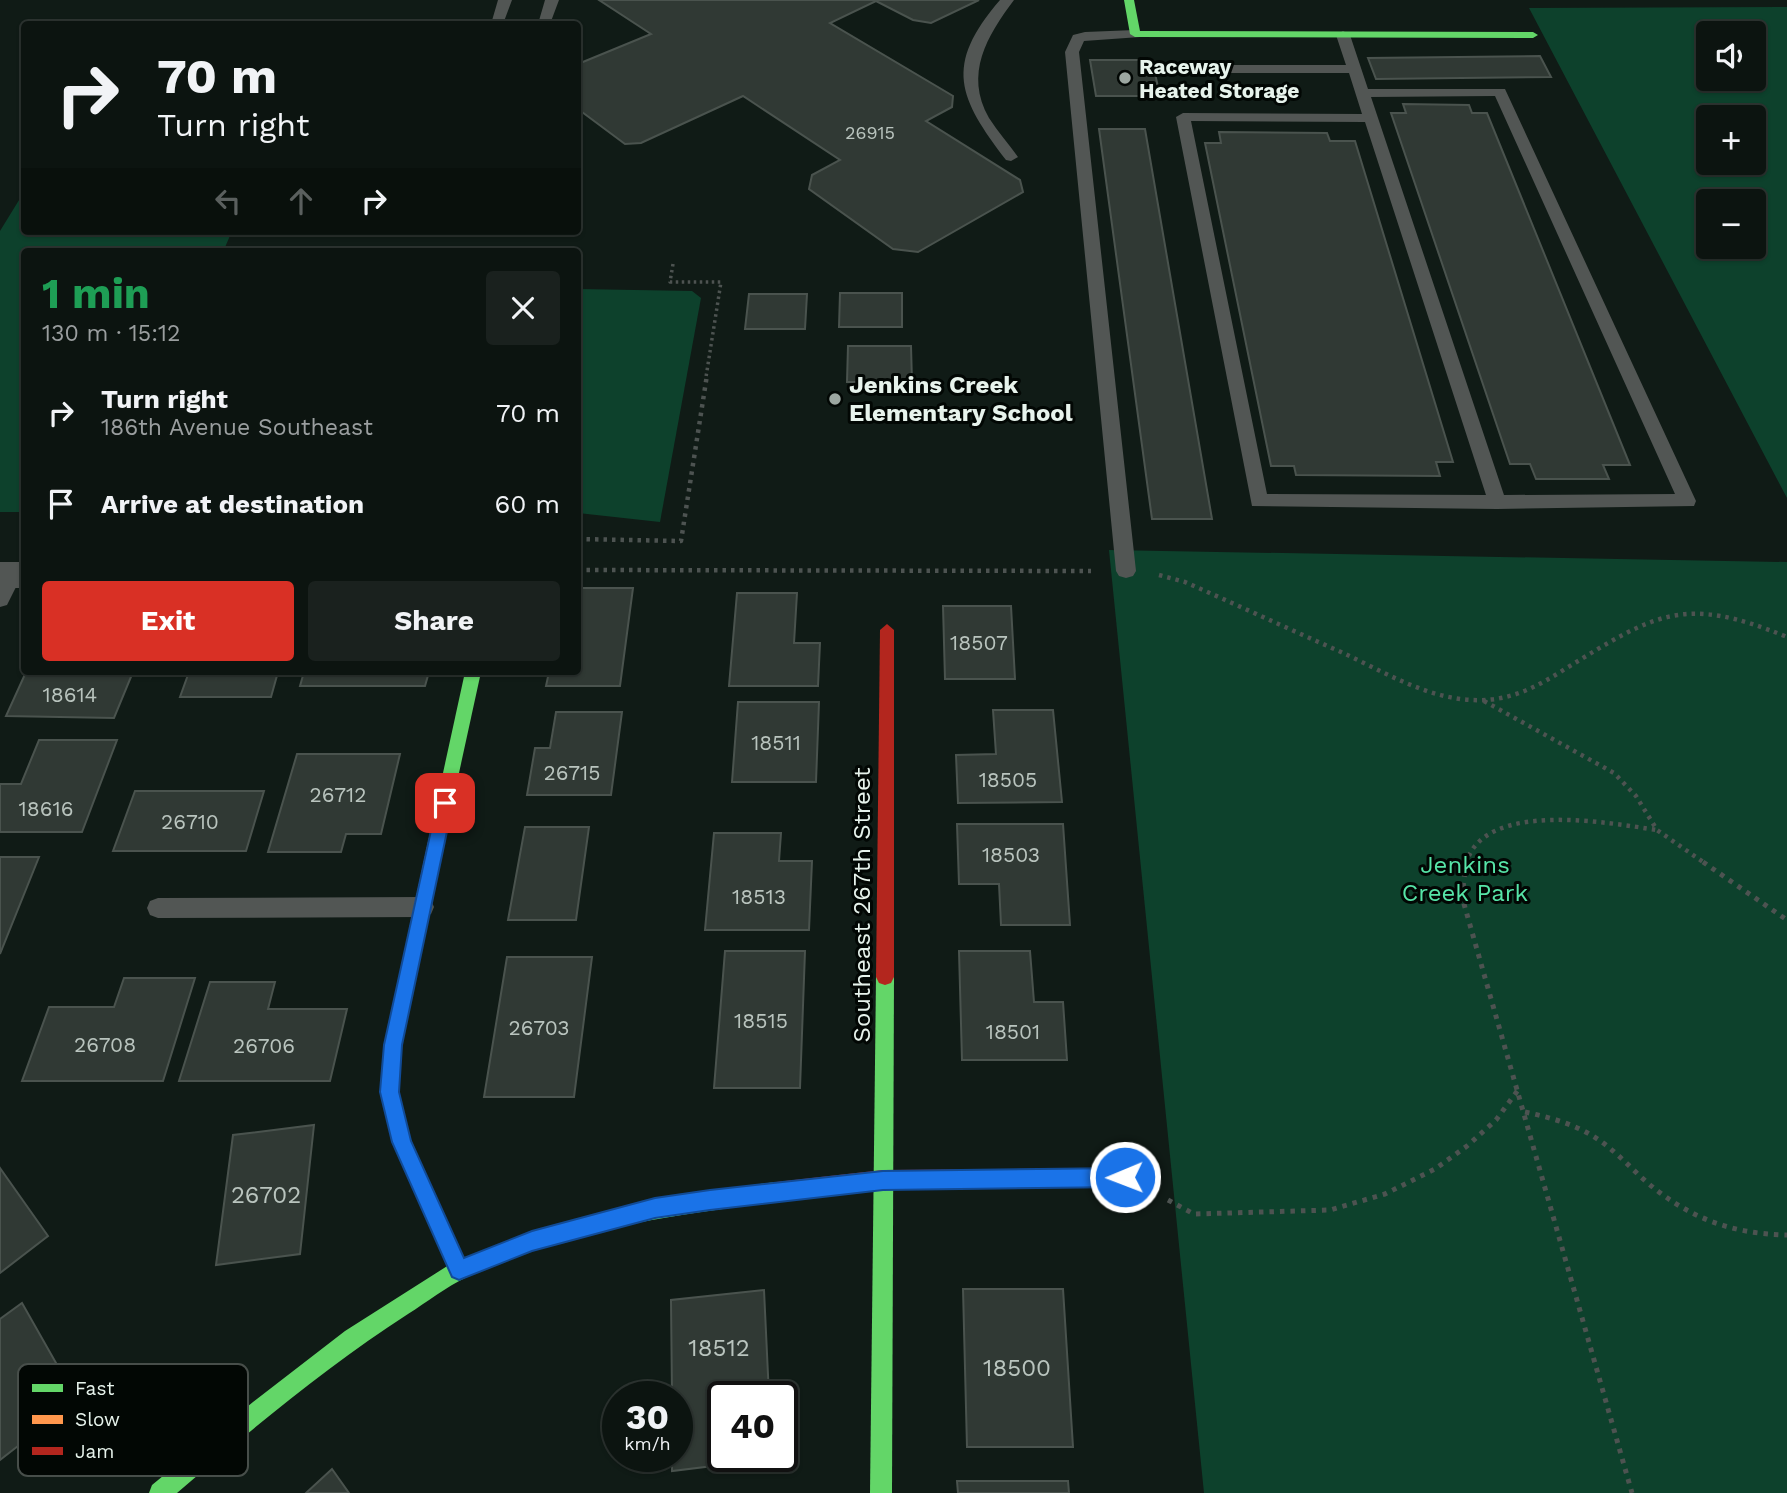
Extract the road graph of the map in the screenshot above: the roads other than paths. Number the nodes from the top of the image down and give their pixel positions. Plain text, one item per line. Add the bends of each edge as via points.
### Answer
1 (505, 0) edge
2 (552, 0) edge
3 (1007, 0) edge
4 (1129, 0) edge
5 (498, 21) edge
6 (545, 21) edge
7 (1135, 34) junction
8 (1343, 35) junction
9 (1532, 35) dead end
10 (1168, 69) dead end
11 (1354, 69) junction
12 (1362, 93) junction
13 (1370, 118) junction
14 (1011, 157) dead end
15 (1497, 502) junction
16 (1126, 571) road end
17 (887, 630) dead end
18 (472, 675) edge
19 (423, 907) junction
20 (158, 908) dead end
21 (1125, 1177) road end
22 (883, 1180) junction
23 (459, 1270) junction
24 (248, 1419) edge
25 (180, 1476) edge
26 (160, 1493) edge
27 (881, 1493) edge

1 - 5 lane
2 - 6 lane
3 - 14 lane via 983,33 968,72 976,108
4 - 7 street
7 - 8 street
7 - 16 lane via 1085,36 1072,52
8 - 9 street
8 - 11 lane
10 - 11 lane
11 - 12 lane
12 - 13 lane
12 - 15 lane via 1500,92 1687,501
13 - 15 lane
13 - 15 lane via 1184,117 1259,501
17 - 22 street, Southeast 267th Street
18 - 19 street
19 - 20 lane
19 - 23 street via 393,1045 389,1092 402,1142
21 - 22 street
22 - 23 street via 655,1208 532,1241
22 - 27 street, Southeast 267th Street
23 - 24 street via 352,1338
25 - 26 street

